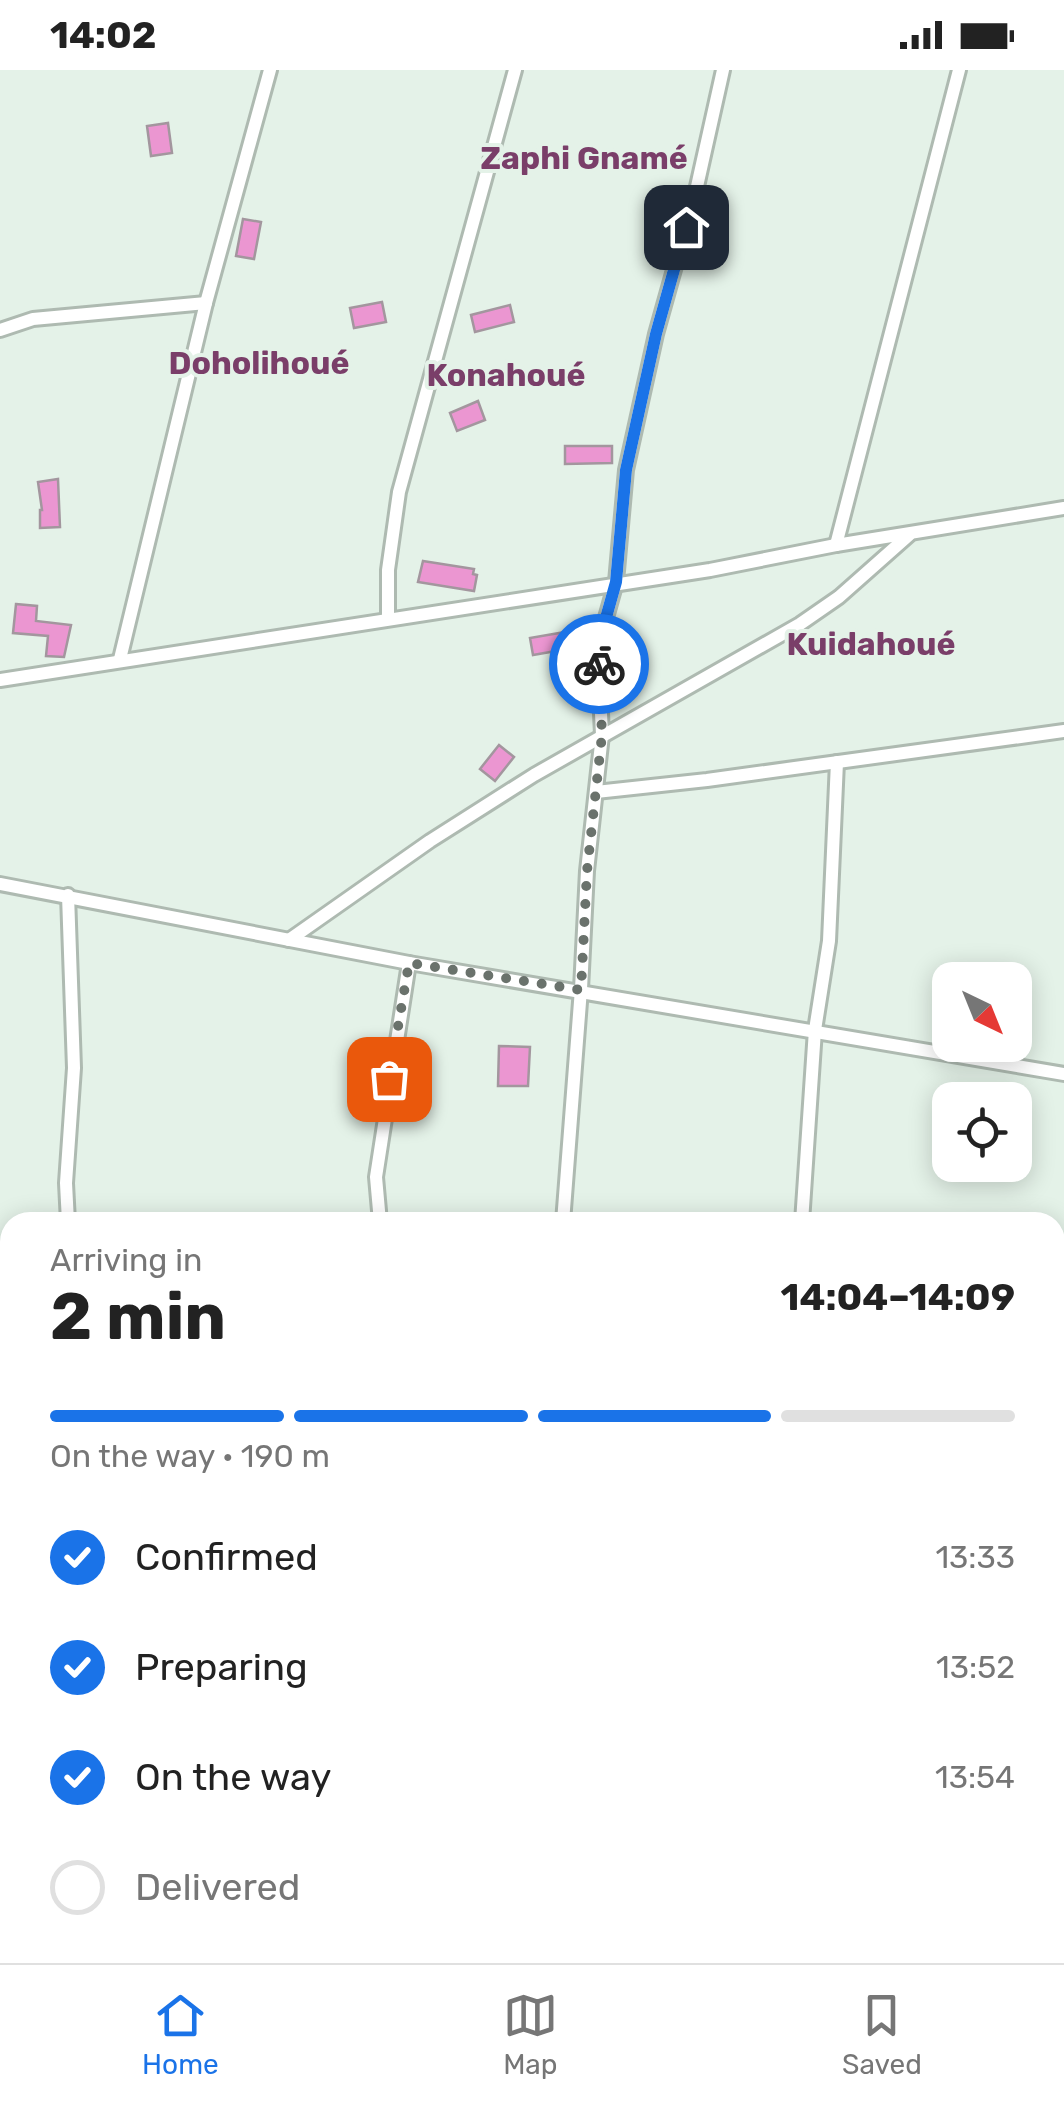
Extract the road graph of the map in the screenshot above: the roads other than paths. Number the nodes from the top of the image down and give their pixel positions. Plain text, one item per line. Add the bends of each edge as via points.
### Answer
1 (270, 70) edge
2 (515, 70) edge
3 (723, 70) edge
4 (959, 70) edge
5 (206, 304) junction
6 (0, 330) edge
7 (1064, 508) edge
8 (911, 534) junction
9 (836, 545) junction
10 (616, 582) junction
11 (388, 618) junction
12 (120, 660) junction
13 (0, 680) edge
14 (1064, 731) edge
15 (602, 735) junction
16 (837, 762) junction
17 (596, 792) junction
18 (0, 884) edge
19 (68, 894) junction
20 (289, 940) junction
21 (409, 963) junction
22 (581, 990) junction
23 (815, 1030) junction
24 (1064, 1074) edge
25 (67, 1212) edge
26 (379, 1212) edge
27 (564, 1212) edge
28 (803, 1212) edge

1 - 5 street
2 - 11 street via 399,492
3 - 10 street via 626,470
4 - 9 street
5 - 6 street via 33,319
5 - 12 street
7 - 8 street
8 - 9 street
8 - 15 street via 800,624
9 - 10 street
10 - 11 street
10 - 15 street via 602,632
11 - 12 street
12 - 13 street
14 - 16 street
15 - 17 street
15 - 20 street via 430,841
16 - 17 street
16 - 23 street via 829,942
17 - 22 street
18 - 19 street
19 - 20 street
19 - 25 street via 74,1068
20 - 21 street
21 - 22 street
21 - 26 street via 376,1177
22 - 23 street
22 - 27 street
23 - 24 street
23 - 28 street

